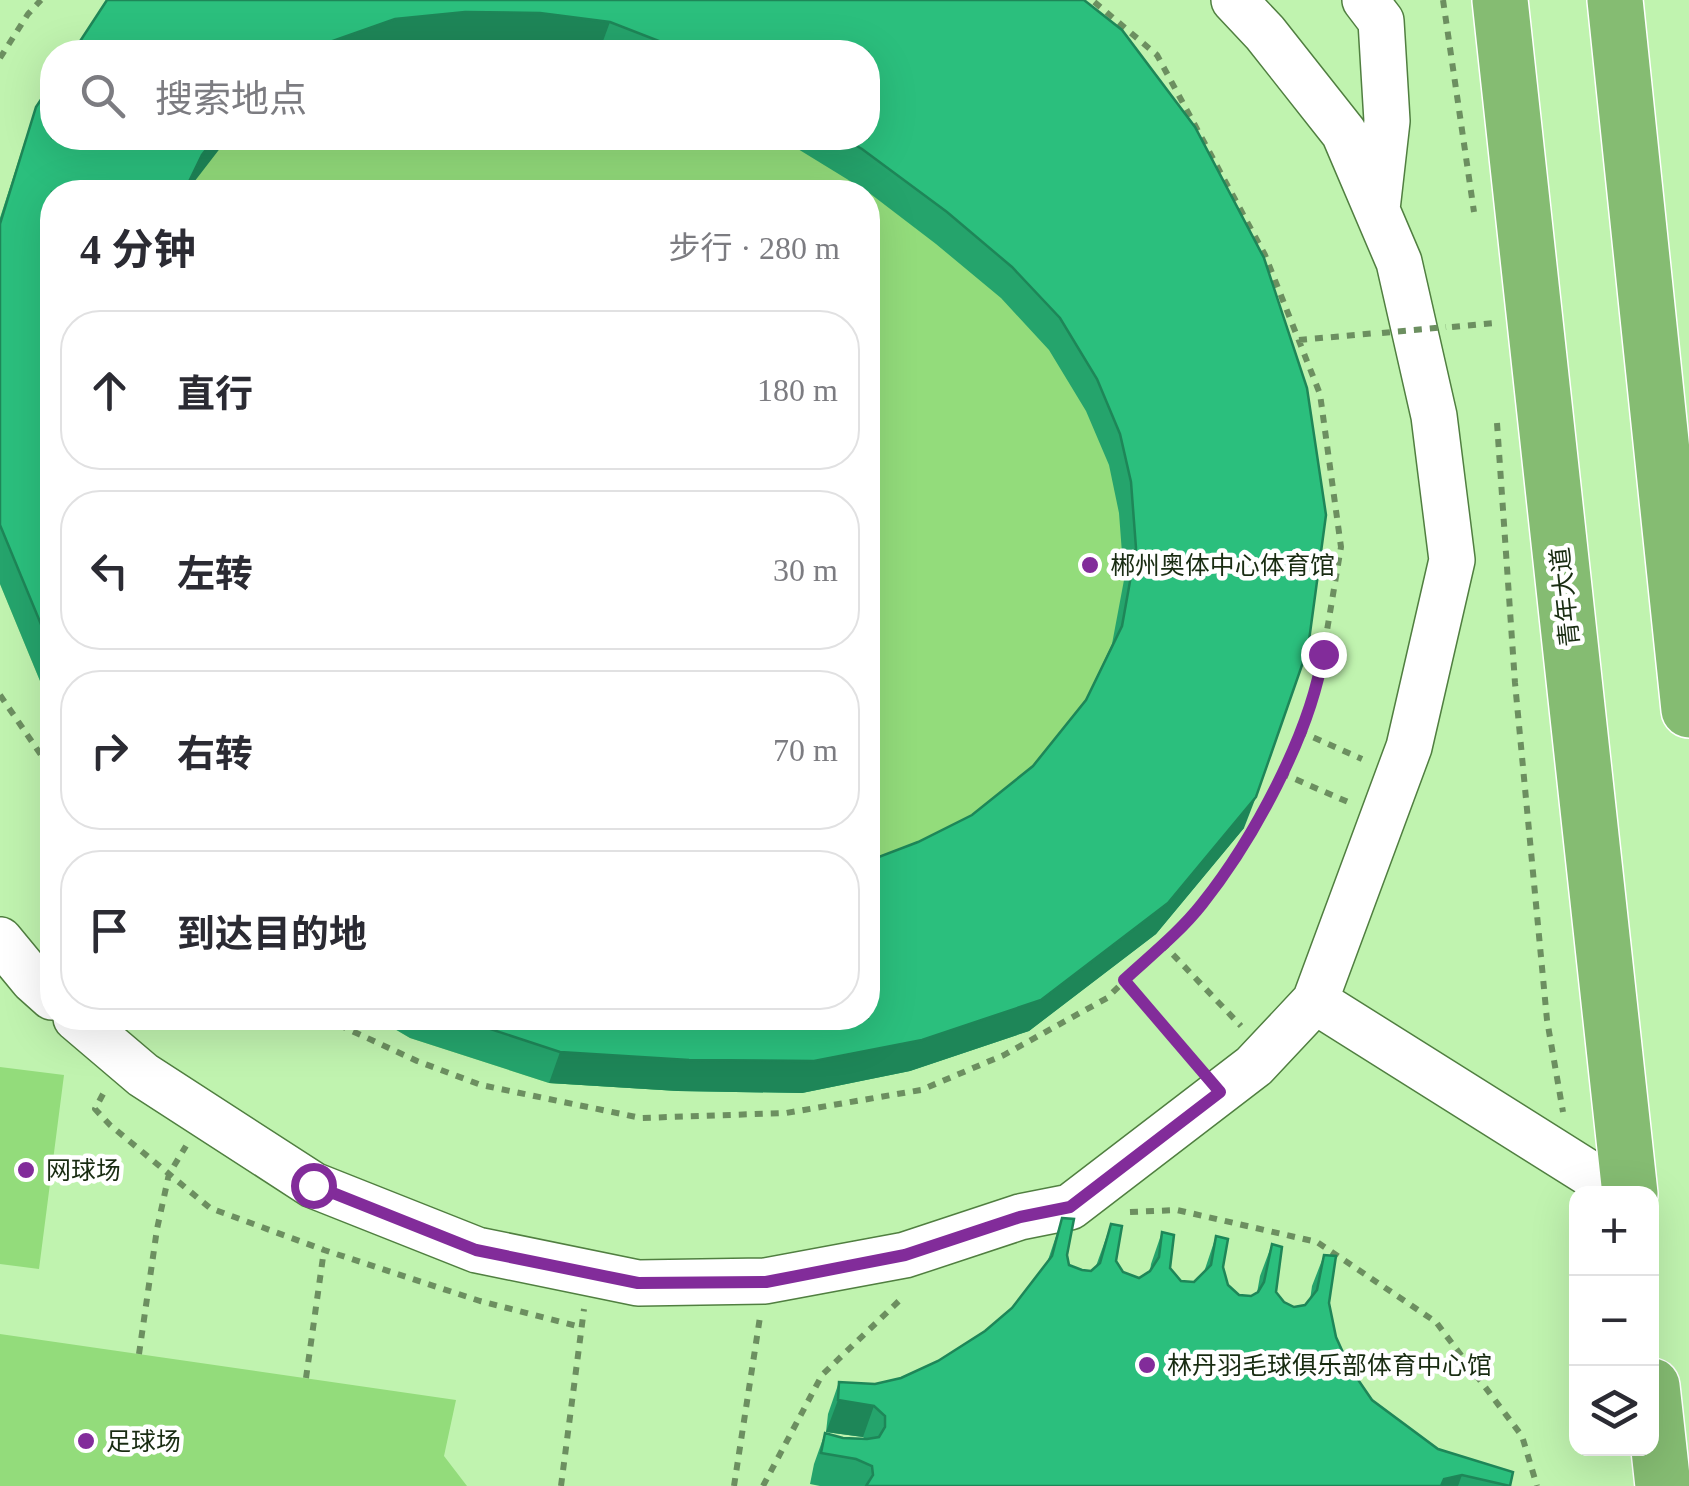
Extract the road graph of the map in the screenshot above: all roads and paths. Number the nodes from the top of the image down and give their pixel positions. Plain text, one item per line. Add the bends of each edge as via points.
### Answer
1 (40, 0) edge
2 (1092, 0) edge
3 (1234, 0) edge
4 (1366, 0) edge
5 (1443, 0) edge
6 (1500, 0) edge
7 (1615, 0) edge
8 (0, 58) edge
9 (1376, 211) junction
10 (1476, 228) dead end
11 (1488, 304) dead end
12 (1446, 328) dead end
13 (1299, 340) junction
14 (1492, 342) dead end
15 (1497, 418) dead end
16 (0, 695) edge
17 (1689, 710) edge
18 (1299, 732) junction
19 (40, 753) edge
20 (1281, 773) junction
21 (1399, 775) junction
22 (1383, 818) junction
23 (0, 940) edge
24 (1162, 943) junction
25 (1124, 980) junction
26 (40, 986) edge
27 (1315, 1001) junction
28 (90, 1030) edge
29 (350, 1030) edge
30 (1266, 1053) junction
31 (1220, 1092) junction
32 (206, 1115) junction
33 (1572, 1163) junction
34 (1609, 1186) edge
35 (1629, 1186) edge
36 (1118, 1212) dead end
37 (324, 1250) dead end
38 (589, 1273) junction
39 (766, 1282) junction
40 (904, 1296) dead end
41 (139, 1354) dead end
42 (306, 1378) dead end
43 (1659, 1450) edge
44 (560, 1486) edge
45 (735, 1486) edge
46 (764, 1486) edge
47 (1536, 1486) edge
48 (1663, 1486) edge

1 - 8 path
2 - 13 path via 1157,55 1265,254
3 - 9 street via 1344,134
4 - 9 street via 1381,22 1387,121
5 - 10 path
6 - 35 highway, 青年大道
7 - 17 highway
9 - 21 street via 1399,262 1434,416 1452,560
11 - 14 path
12 - 13 path, bridge
13 - 18 path via 1320,394 1341,547 1317,690
15 - 33 path via 1547,1020
16 - 19 path
18 - 20 path
18 - 21 path
20 - 22 path
20 - 24 path via 1202,905
21 - 22 street
22 - 27 street
23 - 26 street
24 - 25 path
24 - 30 path
25 - 29 path via 1107,998 1004,1055 921,1090 786,1113 641,1118 481,1085
25 - 31 path
27 - 30 street
27 - 33 street
28 - 32 street via 143,1075
30 - 31 street
31 - 39 street via 1070,1207 905,1255
32 - 38 street via 313,1185 476,1250
32 - 41 path via 169,1174
33 - 34 street
36 - 47 path via 1177,1210 1317,1242 1436,1322 1522,1436
37 - 42 path
38 - 39 street via 638,1283
38 - 44 path
39 - 45 path
40 - 46 path via 822,1374
43 - 48 highway

